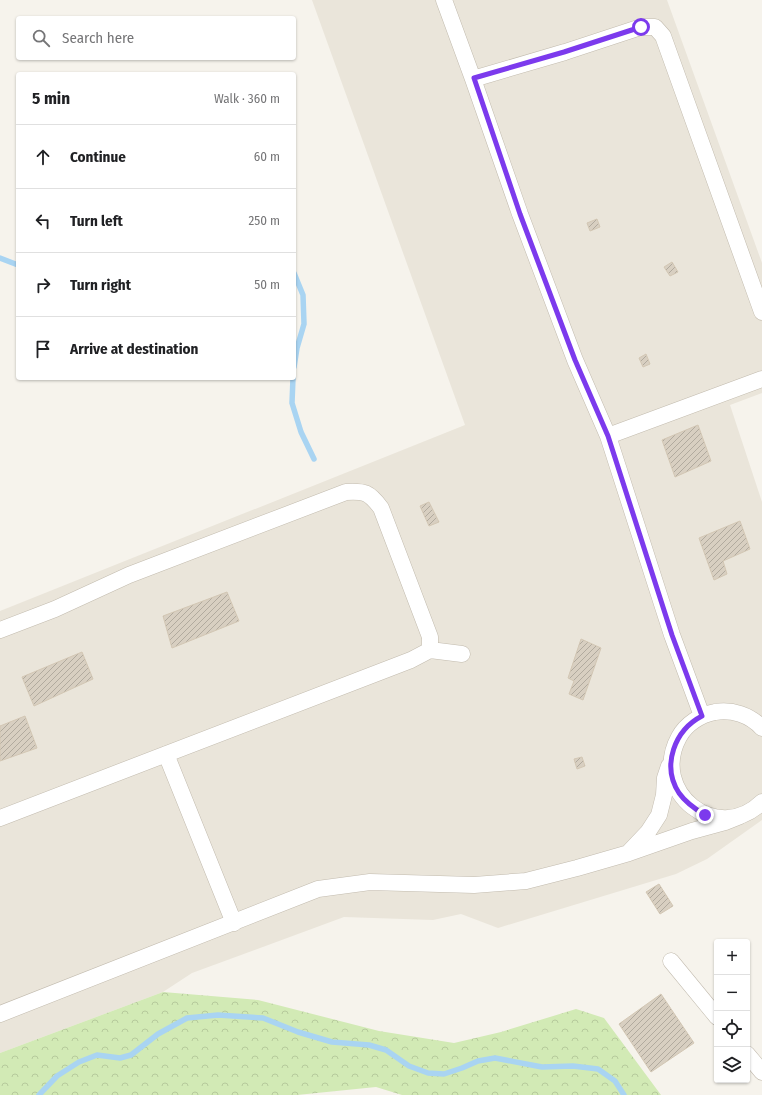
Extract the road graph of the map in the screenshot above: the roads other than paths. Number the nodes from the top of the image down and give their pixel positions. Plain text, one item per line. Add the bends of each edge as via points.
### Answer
1 (444, 0) edge
2 (474, 78) junction
3 (762, 312) edge
4 (762, 379) edge
5 (608, 436) junction
6 (0, 630) edge
7 (430, 650) junction
8 (462, 654) dead end
9 (702, 716) junction
10 (762, 728) edge
11 (166, 754) junction
12 (671, 762) junction
13 (762, 802) edge
14 (740, 816) junction
15 (0, 818) edge
16 (629, 853) junction
17 (234, 923) junction
18 (671, 961) dead end
19 (714, 1013) edge
20 (0, 1014) edge
21 (750, 1058) edge
22 (762, 1072) edge

1 - 2 street
2 - 3 street via 641,27 655,27 663,36
2 - 5 street via 520,214 572,352
4 - 5 street
5 - 9 street via 672,635
6 - 7 street via 169,560 346,492 359,491 373,497 381,508 426,625 430,637
7 - 8 street
7 - 11 street via 411,660
9 - 10 street via 724,711 741,714 756,721
9 - 12 street via 682,732 674,746
11 - 15 street
11 - 17 street
12 - 14 street via 672,778 678,792 690,806 705,815 722,818
12 - 16 street via 664,778 664,795 659,815
13 - 14 street
14 - 16 street
16 - 17 street via 526,880 474,885 370,882 318,889
17 - 20 street
18 - 19 street
21 - 22 street

